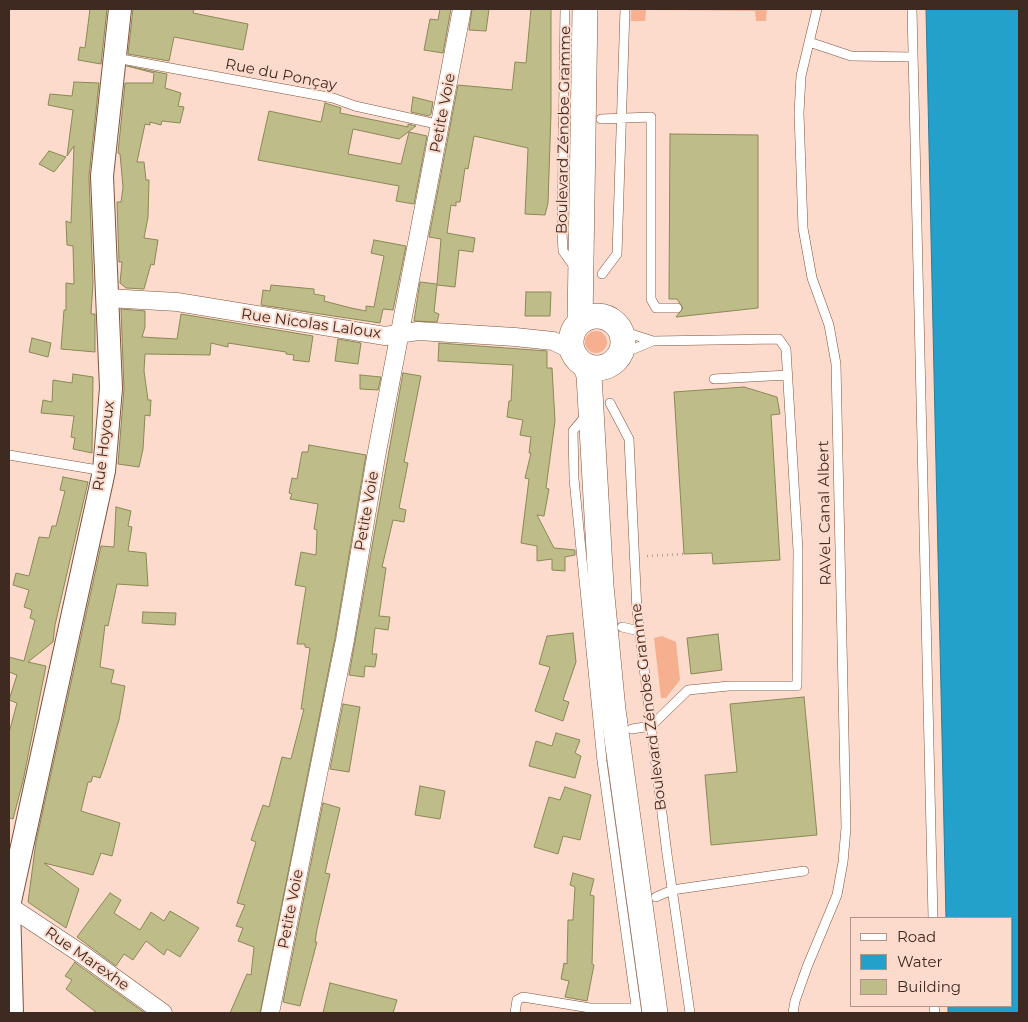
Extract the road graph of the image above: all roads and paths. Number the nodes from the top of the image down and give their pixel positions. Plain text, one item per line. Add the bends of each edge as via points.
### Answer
1 (120, 9) edge
2 (462, 9) edge
3 (565, 9) edge
4 (585, 9) edge
5 (625, 9) edge
6 (817, 9) edge
7 (912, 9) edge
8 (809, 42) junction
9 (913, 57) junction
10 (115, 58) junction
11 (620, 117) junction
12 (600, 119) dead end
13 (441, 126) junction
14 (592, 275) junction
15 (107, 298) junction
16 (677, 308) dead end
17 (580, 322) junction
18 (619, 330) junction
19 (399, 333) junction
20 (653, 341) junction
21 (619, 355) junction
22 (579, 358) junction
23 (788, 375) junction
24 (714, 379) dead end
25 (600, 407) junction
26 (9, 455) edge
27 (104, 471) junction
28 (684, 554) dead end
29 (636, 557) junction
30 (622, 627) dead end
31 (639, 630) junction
32 (650, 726) junction
33 (632, 729) dead end
34 (804, 871) dead end
35 (672, 890) junction
36 (656, 897) dead end
37 (9, 906) edge
38 (932, 917) edge
39 (643, 1012) edge
40 (12, 1013) edge
41 (162, 1013) edge
42 (270, 1013) edge
43 (515, 1013) edge
44 (690, 1013) edge
45 (793, 1013) edge

1 - 10 street, Rue Hoyoux
2 - 13 street, Petite Voie
3 - 14 lane, Boulevard Zénobe Gramme via 563,251 571,265
4 - 14 main road, Boulevard Zénobe Gramme
5 - 11 lane
6 - 8 lane, RAVeL Canal Albert
7 - 9 lane
8 - 9 lane via 851,56
8 - 45 lane, RAVeL Canal Albert via 801,76 799,113 802,228 812,278 829,325 836,364 846,828 837,895 807,967
9 - 38 lane
10 - 13 lane, Rue du Ponçay via 333,98
10 - 15 street, Rue Hoyoux via 102,176
11 - 12 lane
11 - 14 lane via 617,254
11 - 16 lane via 652,117 651,299 656,308
13 - 19 street, Petite Voie
14 - 17 main road, Boulevard Zénobe Gramme
15 - 19 street, Rue Nicolas Laloux via 177,302 385,336
15 - 27 street, Rue Hoyoux via 111,388
17 - 18 main road via 593,316 602,317 612,321
17 - 22 main road, Boulevard Zénobe Gramme via 571,339
18 - 20 lane
18 - 21 main road via 622,346
19 - 22 street, Rue Nicolas Laloux via 418,331 553,341
19 - 42 street, Petite Voie via 343,650
20 - 21 lane
20 - 23 lane via 779,339 786,349
21 - 22 main road via 607,366 598,368
22 - 25 main road, Boulevard Zénobe Gramme
23 - 24 lane
23 - 32 lane via 798,550 797,686 688,690
25 - 29 lane, Boulevard Zénobe Gramme via 629,439
25 - 39 main road, Boulevard Zénobe Gramme via 596,522
26 - 27 lane
27 - 37 street, Rue Hoyoux
28 - 29 path
29 - 31 lane, Boulevard Zénobe Gramme
30 - 31 lane
31 - 32 lane, Boulevard Zénobe Gramme
32 - 33 lane
32 - 35 lane, Boulevard Zénobe Gramme
34 - 35 lane
35 - 36 lane
35 - 44 lane, Boulevard Zénobe Gramme
37 - 40 street, Rue Hoyoux
37 - 41 street, Rue Marexhe
39 - 43 lane via 590,1008 522,996 517,1000

